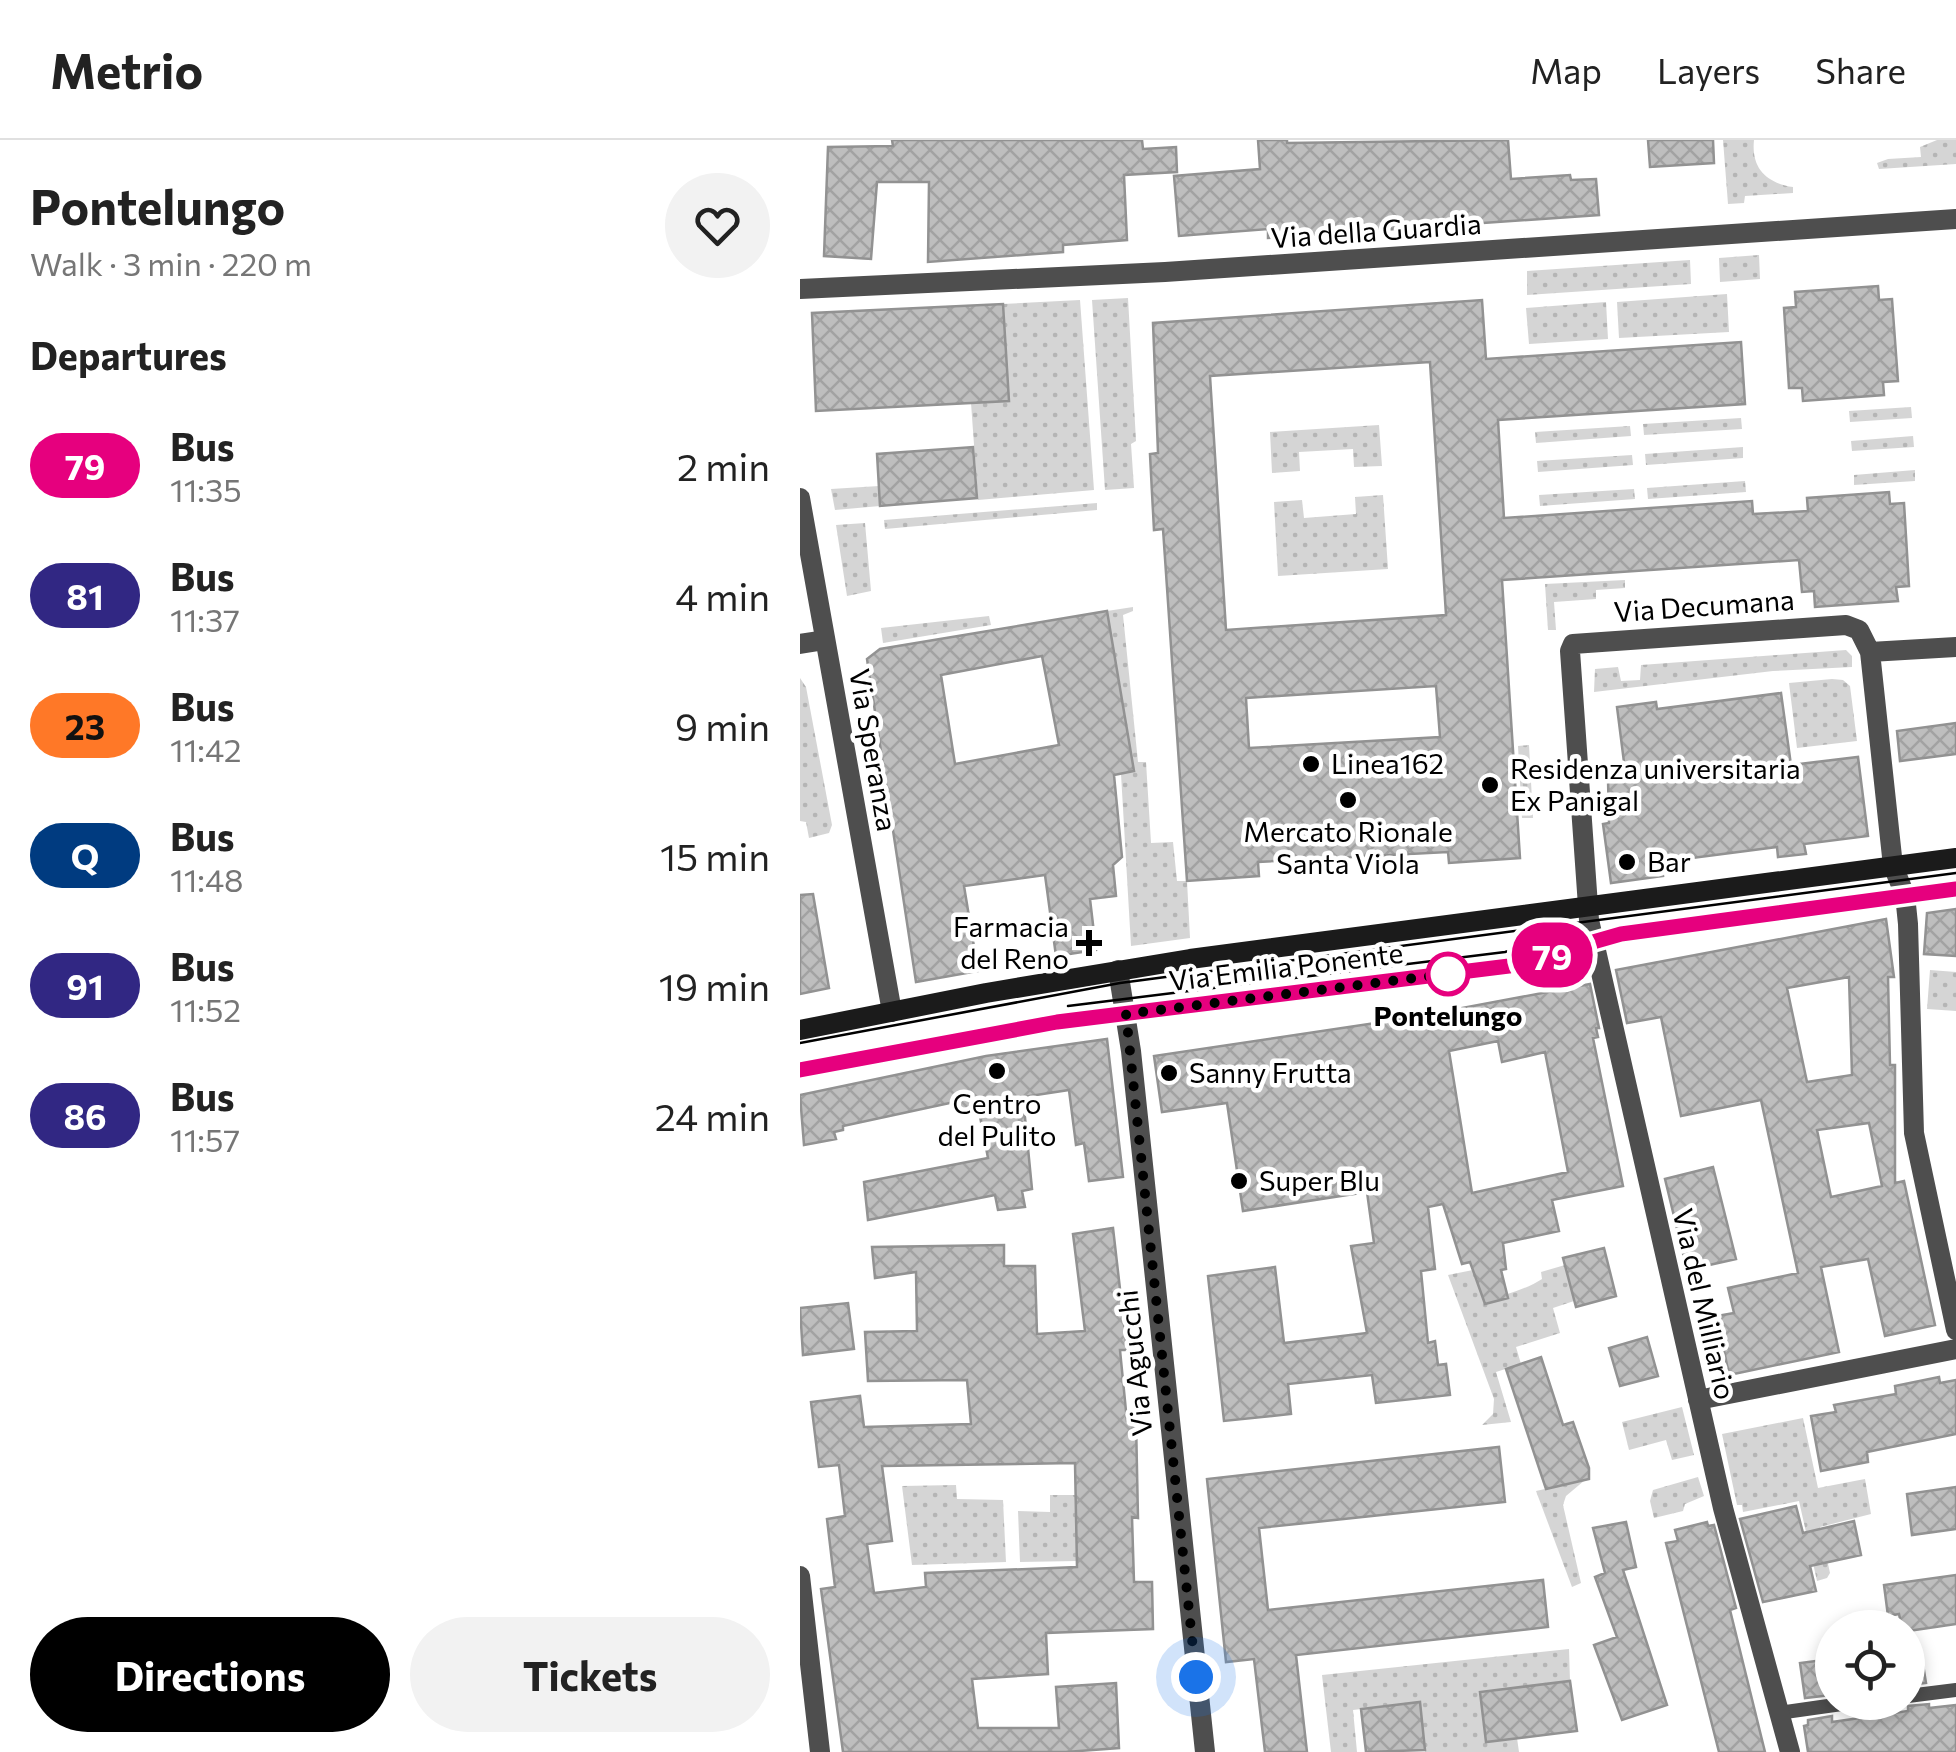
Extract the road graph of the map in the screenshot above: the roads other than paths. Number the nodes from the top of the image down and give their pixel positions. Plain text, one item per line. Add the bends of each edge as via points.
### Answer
1 (1956, 219) edge
2 (800, 289) edge
3 (800, 498) edge
4 (825, 640) junction
5 (800, 644) edge
6 (1956, 647) edge
7 (1870, 652) junction
8 (1956, 858) edge
9 (1893, 866) junction
10 (1956, 889) edge
11 (1905, 895) junction
12 (1586, 906) junction
13 (1593, 942) junction
14 (1118, 970) junction
15 (892, 1012) junction
16 (1126, 1014) junction
17 (800, 1030) edge
18 (800, 1070) edge
19 (1956, 1330) edge
20 (1956, 1349) edge
21 (1698, 1400) junction
22 (800, 1576) edge
23 (1956, 1690) edge
24 (1925, 1694) edge
25 (1815, 1708) edge
26 (1778, 1713) junction
27 (820, 1752) edge
28 (1205, 1752) edge
29 (1790, 1752) edge

1 - 2 street, Via della Guardia via 1165,272
3 - 4 street, Via Speranza
4 - 5 street
4 - 15 street, Via Speranza
6 - 7 street
7 - 9 street
7 - 12 street, Via Decumana via 1859,630 1846,625 1573,644
8 - 9 main road, Via Emilia Ponente
9 - 11 street
9 - 12 main road, Via Emilia Ponente
10 - 11 main road, Via Emilia Ponente
11 - 13 main road, Via Emilia Ponente
11 - 19 street via 1914,1133
12 - 13 street, Via del Milliario
12 - 14 main road, Via Emilia Ponente
13 - 16 main road, Via Emilia Ponente via 1509,966
13 - 21 street, Via del Milliario
14 - 15 main road, Via Emilia Ponente
14 - 16 street, Via Agucchi
15 - 17 main road, Via Emilia Ponente
16 - 18 main road, Via Emilia Ponente
16 - 28 street, Via Agucchi
20 - 21 street
21 - 26 street, Via del Milliario
22 - 27 street
23 - 24 lane
25 - 26 lane
26 - 29 street, Via del Milliario

